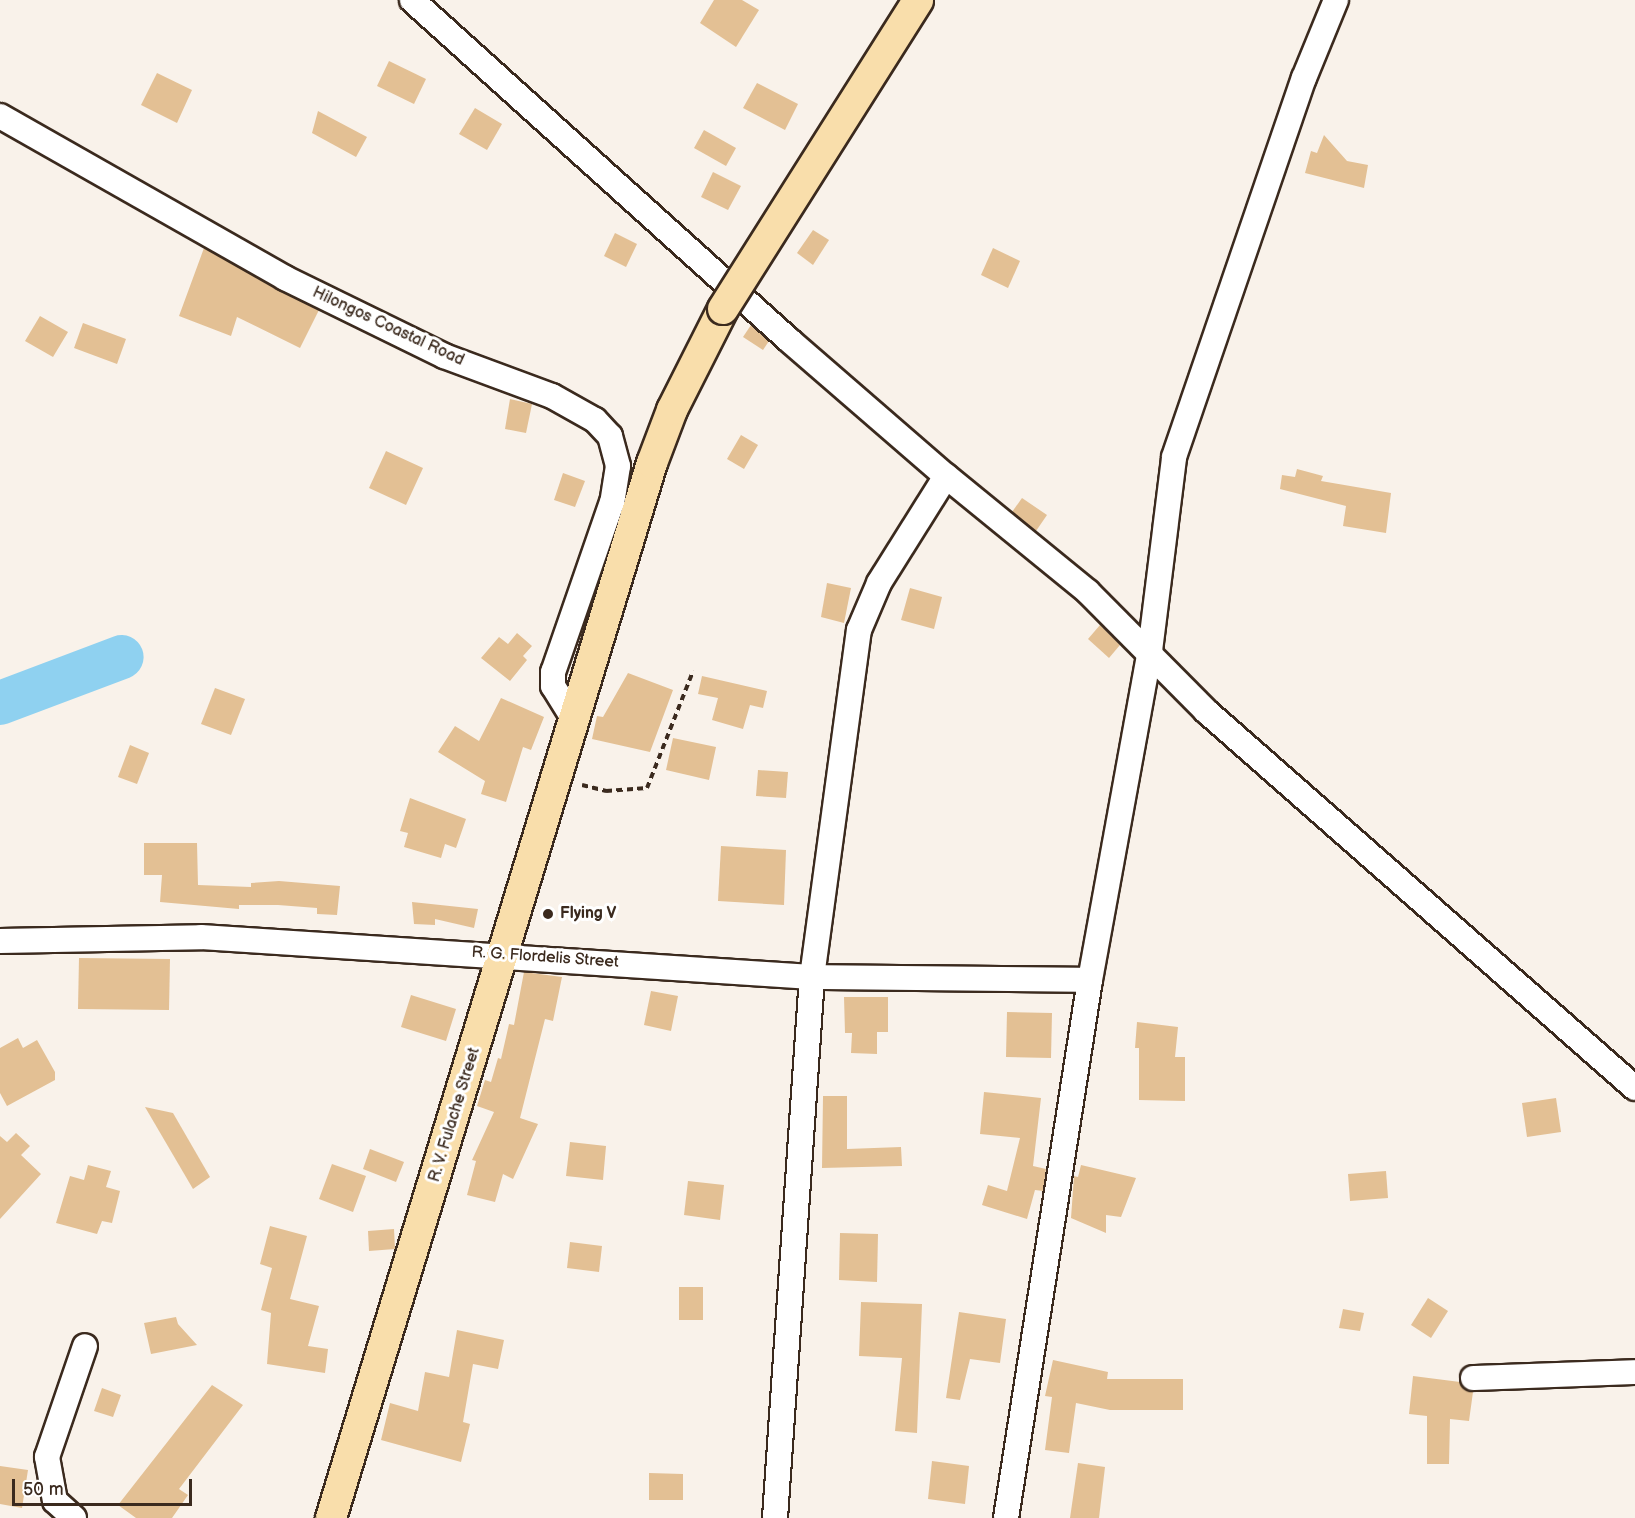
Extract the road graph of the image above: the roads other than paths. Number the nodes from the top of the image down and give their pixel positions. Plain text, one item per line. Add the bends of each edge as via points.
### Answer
1 (412, 0) edge
2 (918, 0) edge
3 (1336, 0) edge
4 (0, 116) edge
5 (946, 476) junction
6 (1150, 651) junction
7 (575, 715) junction
8 (0, 941) edge
9 (504, 955) junction
10 (812, 977) junction
11 (1090, 980) junction
12 (1635, 1088) edge
13 (85, 1346) dead end
14 (1635, 1372) edge
15 (1473, 1378) dead end
16 (1635, 1384) edge
17 (74, 1518) edge
18 (331, 1518) edge
19 (775, 1518) edge
20 (1006, 1518) edge

1 - 5 street
2 - 7 main road, R. V. Fulache Street, bridge via 723,309 672,410
3 - 6 street via 1304,78 1174,457
4 - 7 street, Hilongos Coastal Road via 285,278 444,356 552,396 595,420 610,436 618,466 612,502 554,672 553,686
5 - 6 street via 1088,592
5 - 10 street via 879,583 859,630
6 - 11 street
6 - 12 street via 1206,711
7 - 9 main road, R. V. Fulache Street
8 - 9 street, R. G. Flordelis Street via 201,937
9 - 10 street, R. G. Flordelis Street
9 - 18 main road, R. V. Fulache Street
10 - 11 street, R. G. Flordelis Street
10 - 19 street
11 - 20 street
13 - 17 street via 47,1457 55,1501
14 - 15 street
14 - 16 street

